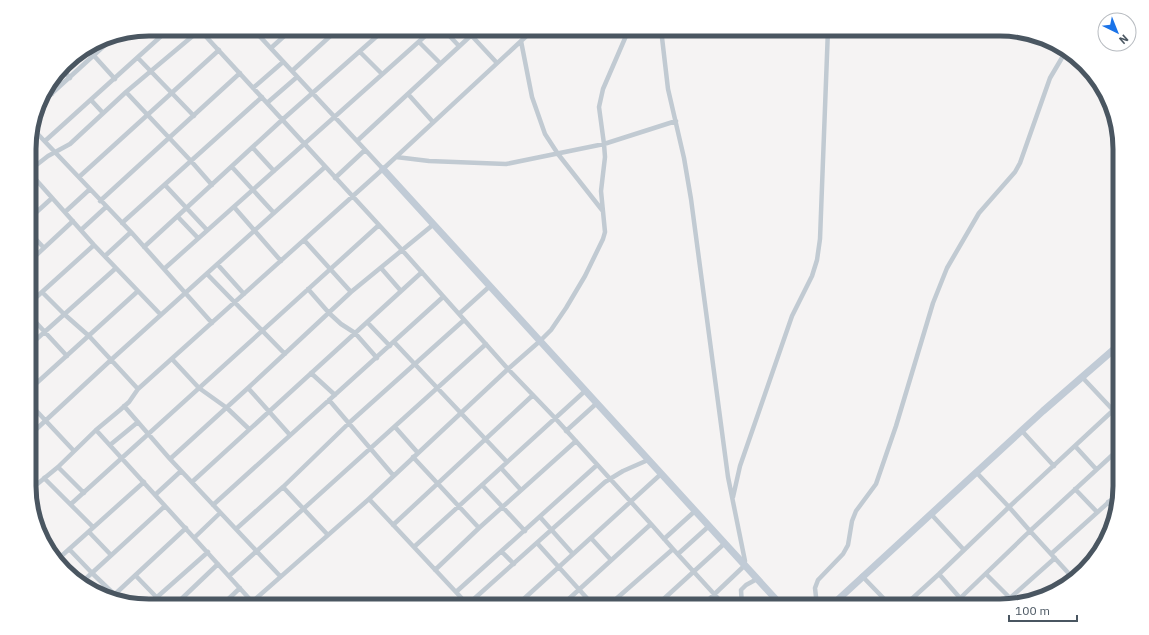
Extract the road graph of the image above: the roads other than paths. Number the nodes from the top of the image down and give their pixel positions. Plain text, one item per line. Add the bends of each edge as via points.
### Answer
1 (162, 36) edge
2 (192, 36) edge
3 (206, 36) edge
4 (260, 36) edge
5 (284, 36) edge
6 (330, 36) edge
7 (377, 36) edge
8 (425, 36) edge
9 (450, 36) edge
10 (470, 36) edge
11 (472, 36) edge
12 (526, 36) edge
13 (626, 36) edge
14 (662, 36) edge
15 (828, 36) edge
16 (521, 41) junction
17 (419, 42) junction
18 (104, 46) edge
19 (459, 46) junction
20 (271, 48) junction
21 (219, 50) junction
22 (91, 52) edge
23 (360, 52) junction
24 (94, 55) junction
25 (1063, 55) edge
26 (138, 58) junction
27 (283, 62) junction
28 (440, 63) junction
29 (497, 63) junction
30 (150, 71) junction
31 (292, 71) junction
32 (65, 73) edge
33 (240, 73) junction
34 (382, 74) junction
35 (297, 77) junction
36 (70, 78) junction
37 (115, 79) junction
38 (253, 88) junction
39 (126, 92) junction
40 (172, 93) junction
41 (313, 93) junction
42 (52, 94) joint
43 (408, 94) junction
44 (50, 96) edge
45 (262, 97) junction
46 (91, 100) junction
47 (267, 103) junction
48 (103, 113) junction
49 (148, 115) junction
50 (194, 116) junction
51 (334, 117) junction
52 (282, 120) junction
53 (676, 121) junction
54 (433, 122) junction
55 (37, 133) edge
56 (170, 138) junction
57 (45, 141) junction
58 (357, 141) junction
59 (304, 144) junction
60 (604, 144) junction
61 (253, 148) junction
62 (365, 150) junction
63 (56, 152) junction
64 (558, 154) junction
65 (396, 157) junction
66 (191, 161) junction
67 (36, 166) edge
68 (232, 167) junction
69 (325, 167) junction
70 (383, 169) junction
71 (274, 171) junction
72 (80, 177) junction
73 (335, 178) junction
74 (36, 180) edge
75 (165, 185) junction
76 (212, 185) junction
77 (90, 189) junction
78 (253, 190) junction
79 (352, 196) junction
80 (52, 198) junction
81 (100, 201) junction
82 (106, 207) junction
83 (234, 207) junction
84 (187, 208) junction
85 (602, 210) junction
86 (65, 212) junction
87 (36, 213) edge
88 (274, 213) junction
89 (178, 217) junction
90 (73, 221) junction
91 (122, 224) junction
92 (434, 224) junction
93 (380, 225) junction
94 (81, 230) junction
95 (207, 230) junction
96 (255, 231) junction
97 (131, 232) junction
98 (198, 238) junction
99 (36, 239) edge
100 (304, 240) junction
101 (94, 245) junction
102 (144, 247) junction
103 (44, 248) junction
104 (402, 250) junction
105 (36, 255) edge
106 (105, 256) junction
107 (280, 261) junction
108 (218, 265) junction
109 (116, 268) junction
110 (381, 268) junction
111 (164, 269) junction
112 (330, 269) junction
113 (422, 272) junction
114 (207, 274) junction
115 (490, 286) junction
116 (308, 289) junction
117 (401, 291) junction
118 (42, 292) junction
119 (138, 292) junction
120 (351, 292) junction
121 (185, 294) junction
122 (244, 294) junction
123 (443, 297) junction
124 (36, 298) edge
125 (234, 303) junction
126 (329, 313) junction
127 (64, 314) junction
128 (459, 314) junction
129 (161, 316) junction
130 (464, 320) junction
131 (367, 322) junction
132 (36, 323) edge
133 (212, 323) junction
134 (262, 330) junction
135 (44, 332) junction
136 (355, 333) junction
137 (89, 336) junction
138 (36, 339) edge
139 (394, 342) junction
140 (540, 342) junction
141 (486, 344) junction
142 (390, 346) junction
143 (1113, 350) edge
144 (285, 354) junction
145 (67, 356) junction
146 (376, 358) junction
147 (112, 359) junction
148 (172, 359) junction
149 (416, 364) junction
150 (508, 369) junction
151 (312, 373) junction
152 (1082, 377) junction
153 (36, 384) edge
154 (199, 388) junction
155 (248, 388) junction
156 (438, 388) junction
157 (138, 389) junction
158 (586, 391) junction
159 (334, 395) junction
160 (533, 395) junction
161 (329, 400) junction
162 (597, 403) junction
163 (124, 406) junction
164 (227, 408) junction
165 (36, 410) edge
166 (1113, 410) joint
167 (269, 411) junction
168 (462, 412) junction
169 (554, 418) junction
170 (46, 421) junction
171 (138, 422) junction
172 (349, 423) junction
173 (395, 427) junction
174 (249, 429) junction
175 (36, 430) edge
176 (96, 430) junction
177 (1022, 430) junction
178 (566, 431) junction
179 (148, 434) junction
180 (290, 435) junction
181 (486, 438) junction
182 (576, 441) junction
183 (110, 446) junction
184 (1075, 446) junction
185 (371, 448) junction
186 (74, 450) junction
187 (418, 453) junction
188 (1113, 454) edge
189 (413, 457) junction
190 (122, 458) junction
191 (170, 459) junction
192 (648, 460) junction
193 (507, 462) junction
194 (597, 465) junction
195 (1054, 466) junction
196 (58, 467) junction
197 (501, 468) junction
198 (1096, 469) junction
199 (181, 471) junction
200 (976, 472) junction
201 (393, 474) junction
202 (661, 474) junction
203 (44, 478) junction
204 (610, 479) junction
205 (144, 482) junction
206 (192, 482) junction
207 (437, 483) junction
208 (36, 485) edge
209 (482, 485) junction
210 (283, 487) junction
211 (1075, 489) junction
212 (521, 490) junction
213 (84, 493) junction
214 (155, 495) junction
215 (1112, 498) edge
216 (368, 499) junction
217 (733, 499) junction
218 (631, 502) junction
219 (1108, 502) junction
220 (71, 504) junction
221 (165, 506) junction
222 (213, 506) junction
223 (459, 506) junction
224 (1111, 506) edge
225 (503, 507) junction
226 (1009, 507) junction
227 (303, 508) junction
228 (695, 511) junction
229 (1097, 512) junction
230 (220, 513) junction
231 (931, 514) junction
232 (540, 517) junction
233 (393, 524) junction
234 (651, 524) junction
235 (709, 526) junction
236 (93, 527) junction
237 (186, 528) junction
238 (479, 528) junction
239 (236, 529) junction
240 (551, 530) junction
241 (525, 531) junction
242 (1030, 531) junction
243 (89, 532) junction
244 (327, 534) junction
245 (195, 537) junction
246 (591, 538) junction
247 (664, 539) junction
248 (537, 543) junction
249 (725, 543) junction
250 (414, 547) junction
251 (69, 549) junction
252 (673, 549) junction
253 (964, 550) junction
254 (257, 551) junction
255 (208, 552) junction
256 (502, 552) junction
257 (573, 554) junction
258 (678, 554) junction
259 (111, 555) junction
260 (1053, 556) junction
261 (61, 557) edge
262 (611, 560) junction
263 (218, 564) junction
264 (514, 564) junction
265 (744, 565) junction
266 (559, 567) junction
267 (435, 570) junction
268 (693, 572) junction
269 (92, 573) junction
270 (939, 574) junction
271 (986, 574) junction
272 (1070, 575) edge
273 (136, 576) junction
274 (229, 576) junction
275 (280, 576) junction
276 (862, 576) junction
277 (85, 579) edge
278 (757, 579) junction
279 (240, 588) junction
280 (579, 589) junction
281 (110, 592) edge
282 (456, 592) junction
283 (116, 594) edge
284 (714, 594) junction
285 (156, 597) joint
286 (960, 598) joint
287 (1010, 598) joint
288 (181, 599) edge
289 (228, 599) edge
290 (249, 599) edge
291 (255, 599) edge
292 (462, 599) edge
293 (475, 599) edge
294 (524, 599) edge
295 (568, 599) edge
296 (588, 599) edge
297 (616, 599) edge
298 (664, 599) edge
299 (709, 599) edge
300 (719, 599) edge
301 (742, 599) edge
302 (776, 599) edge
303 (817, 599) edge
304 (838, 599) edge
305 (884, 599) edge
306 (911, 599) edge

1 - 26 street
2 - 30 street
3 - 21 street
4 - 20 street
5 - 20 street
6 - 31 street
7 - 23 street
8 - 17 street
9 - 19 street
10 - 19 street
11 - 29 street
12 - 16 street
13 - 60 street via 601,98 599,108
14 - 53 street via 668,88
15 - 217 street via 817,260 812,276 795,308 740,466
16 - 29 street
16 - 64 street via 532,98 545,134
17 - 28 street
17 - 34 street
18 - 24 street
19 - 28 street
20 - 27 street
21 - 33 street
21 - 40 street
22 - 24 street
23 - 34 street
23 - 41 street
24 - 36 street
24 - 37 street
25 - 303 street via 1050,78 1020,163 979,213 947,268 933,302 876,484 856,511 848,545 843,554 818,580
26 - 30 street
26 - 37 street
27 - 31 street
27 - 38 street
28 - 43 street
29 - 54 street
30 - 39 street
30 - 40 street
31 - 35 street
32 - 36 street
33 - 38 street
33 - 50 street
34 - 51 street
35 - 41 street
35 - 47 street
36 - 42 street
37 - 46 street
38 - 45 street
39 - 48 street
39 - 49 street
40 - 49 street
40 - 50 street
41 - 51 street
41 - 52 street
42 - 44 street
43 - 54 street
43 - 58 street
45 - 47 street
45 - 66 street
46 - 48 street
46 - 57 street
47 - 52 street
48 - 63 street via 70,144
49 - 56 street
49 - 72 street
50 - 56 street
51 - 58 street
51 - 59 street
52 - 59 street
52 - 61 street
53 - 60 street
53 - 217 street via 691,199
54 - 65 street
55 - 57 street
56 - 66 street
56 - 81 street
57 - 63 street
58 - 62 street
59 - 69 street
59 - 71 street
60 - 64 street
60 - 85 street via 600,192
61 - 68 street
61 - 71 street
62 - 70 street
62 - 73 street
63 - 67 street
63 - 72 street
64 - 65 street via 499,164
64 - 85 street
65 - 70 street
66 - 75 street
66 - 76 street
68 - 76 street
68 - 78 street
69 - 73 street
69 - 88 street
70 - 79 street
70 - 92 street
71 - 78 street
72 - 77 street
73 - 79 street
74 - 80 street
75 - 84 street
75 - 91 street
76 - 84 street
77 - 81 street
77 - 86 street
78 - 83 street
78 - 88 street
79 - 93 street
79 - 100 street
80 - 86 street
80 - 87 street
81 - 82 street
82 - 91 street
82 - 94 street
83 - 95 street
83 - 96 street
84 - 89 street
84 - 95 street
85 - 140 street via 605,232 597,252 566,308
86 - 90 street
88 - 96 street
89 - 98 street
89 - 102 street
90 - 94 street
90 - 103 street
91 - 97 street
92 - 104 street
92 - 115 street
93 - 104 street
93 - 112 street
94 - 101 street
95 - 98 street
96 - 107 street
96 - 108 street
97 - 102 street
97 - 106 street
98 - 111 street
99 - 103 street
100 - 107 street
100 - 112 street
101 - 106 street
101 - 118 street
102 - 111 street
103 - 105 street
104 - 110 street
104 - 113 street
106 - 109 street
107 - 122 street
108 - 114 street
108 - 122 street
109 - 119 street
109 - 127 street
110 - 117 street
110 - 120 street
111 - 121 street
112 - 116 street
112 - 120 street
113 - 117 street
113 - 123 street
114 - 121 street
114 - 125 street
115 - 128 street
115 - 140 street
116 - 126 street
116 - 134 street
117 - 131 street
118 - 124 street
118 - 127 street
119 - 129 street
119 - 137 street
120 - 126 street
121 - 129 street
121 - 133 street
122 - 125 street
123 - 128 street
123 - 139 street
125 - 133 street
125 - 134 street
126 - 136 street
126 - 144 street
127 - 135 street
127 - 137 street
128 - 130 street
129 - 147 street
130 - 141 street
130 - 149 street
131 - 136 street
131 - 142 street
132 - 135 street
133 - 148 street
134 - 144 street
134 - 154 street
135 - 138 street
135 - 145 street
136 - 146 street
136 - 151 street
137 - 145 street
137 - 147 street
139 - 142 street
139 - 149 street
140 - 150 street
140 - 158 street
141 - 150 street
141 - 156 street
142 - 146 street
143 - 152 street
144 - 155 street
145 - 153 street
146 - 159 street
147 - 157 street
147 - 170 street
148 - 154 street
148 - 157 street
149 - 156 street
149 - 172 street
150 - 160 street
150 - 168 street
151 - 159 street
151 - 167 street
152 - 166 street
152 - 177 street
154 - 164 street
154 - 179 street
155 - 164 street
155 - 167 street
156 - 168 street
156 - 173 street
157 - 163 street
158 - 162 street
158 - 169 street
159 - 161 street
160 - 169 street
160 - 181 street
161 - 172 street
161 - 180 street
162 - 178 street
162 - 192 street
163 - 171 street
163 - 176 street
164 - 174 street
164 - 191 street
165 - 170 street
166 - 184 street
167 - 174 street
167 - 180 street
168 - 181 street
168 - 187 street
169 - 178 street
169 - 193 street
170 - 175 street
170 - 186 street
171 - 179 street
171 - 183 street
172 - 185 street
172 - 210 street
173 - 185 street
173 - 187 street
174 - 206 street
176 - 183 street
176 - 186 street
177 - 195 street
177 - 200 street
178 - 182 street
179 - 190 street
179 - 191 street
180 - 222 street
181 - 193 street
181 - 207 street
182 - 194 street
182 - 212 street
183 - 190 street
184 - 195 street
184 - 198 street
185 - 201 street
185 - 227 street
186 - 196 street
187 - 189 street
188 - 198 street
189 - 201 street
189 - 207 street
190 - 205 street
190 - 213 street
191 - 199 street
192 - 202 street
192 - 204 street
193 - 197 street
194 - 204 street
194 - 232 street
195 - 226 street
196 - 203 street
196 - 213 street
197 - 209 street
197 - 212 street
198 - 211 street
199 - 206 street
199 - 214 street
200 - 226 street
200 - 231 street
201 - 216 street
202 - 218 street
202 - 228 street
203 - 208 street
203 - 220 street
204 - 218 street
204 - 240 street
205 - 214 street
205 - 236 street
206 - 222 street
207 - 223 street
207 - 233 street
209 - 223 street
209 - 225 street
210 - 227 street
210 - 239 street
211 - 229 street
211 - 242 street
212 - 225 street
213 - 220 street
214 - 221 street
215 - 219 street
216 - 233 street
216 - 244 street
217 - 265 street
218 - 234 street
218 - 246 street
219 - 224 street
219 - 229 street
220 - 236 street
221 - 237 street
221 - 259 street
222 - 230 street
223 - 238 street
223 - 250 street
225 - 238 street
225 - 241 street
226 - 242 street
226 - 253 street
227 - 244 street
227 - 254 street
228 - 235 street
228 - 247 street
229 - 260 street
230 - 239 street
230 - 245 street
231 - 253 street
231 - 276 street
232 - 240 street
232 - 241 street
233 - 250 street
234 - 247 street
234 - 262 street
235 - 249 street
235 - 258 street
236 - 243 street
237 - 245 street
237 - 273 street
238 - 267 street
239 - 254 street
240 - 248 street
240 - 257 street
241 - 256 street
242 - 260 street
242 - 271 street
243 - 251 street
243 - 259 street
244 - 275 street
245 - 255 street
246 - 257 street
246 - 262 street
247 - 252 street
248 - 264 street
248 - 266 street
249 - 265 street
249 - 268 street
250 - 267 street
251 - 261 street
251 - 269 street
252 - 258 street
252 - 297 street
253 - 270 street
254 - 274 street
254 - 275 street
255 - 263 street
255 - 285 street
256 - 264 street
256 - 282 street
257 - 266 street
258 - 268 street
259 - 269 street
260 - 272 street
260 - 287 street
262 - 280 street
263 - 274 street
263 - 288 street
264 - 293 street
265 - 278 street
265 - 284 street
266 - 280 street
266 - 294 street
267 - 282 street
268 - 284 street
268 - 298 street
269 - 277 street
269 - 281 street
270 - 286 street
270 - 306 street
271 - 286 street
271 - 287 street
273 - 283 street
273 - 285 street
274 - 279 street
275 - 291 street
276 - 304 street
276 - 305 street
278 - 301 street via 741,590
278 - 302 street
279 - 289 street
279 - 290 street
280 - 295 street
280 - 296 street
282 - 292 street
284 - 299 street
284 - 300 street

